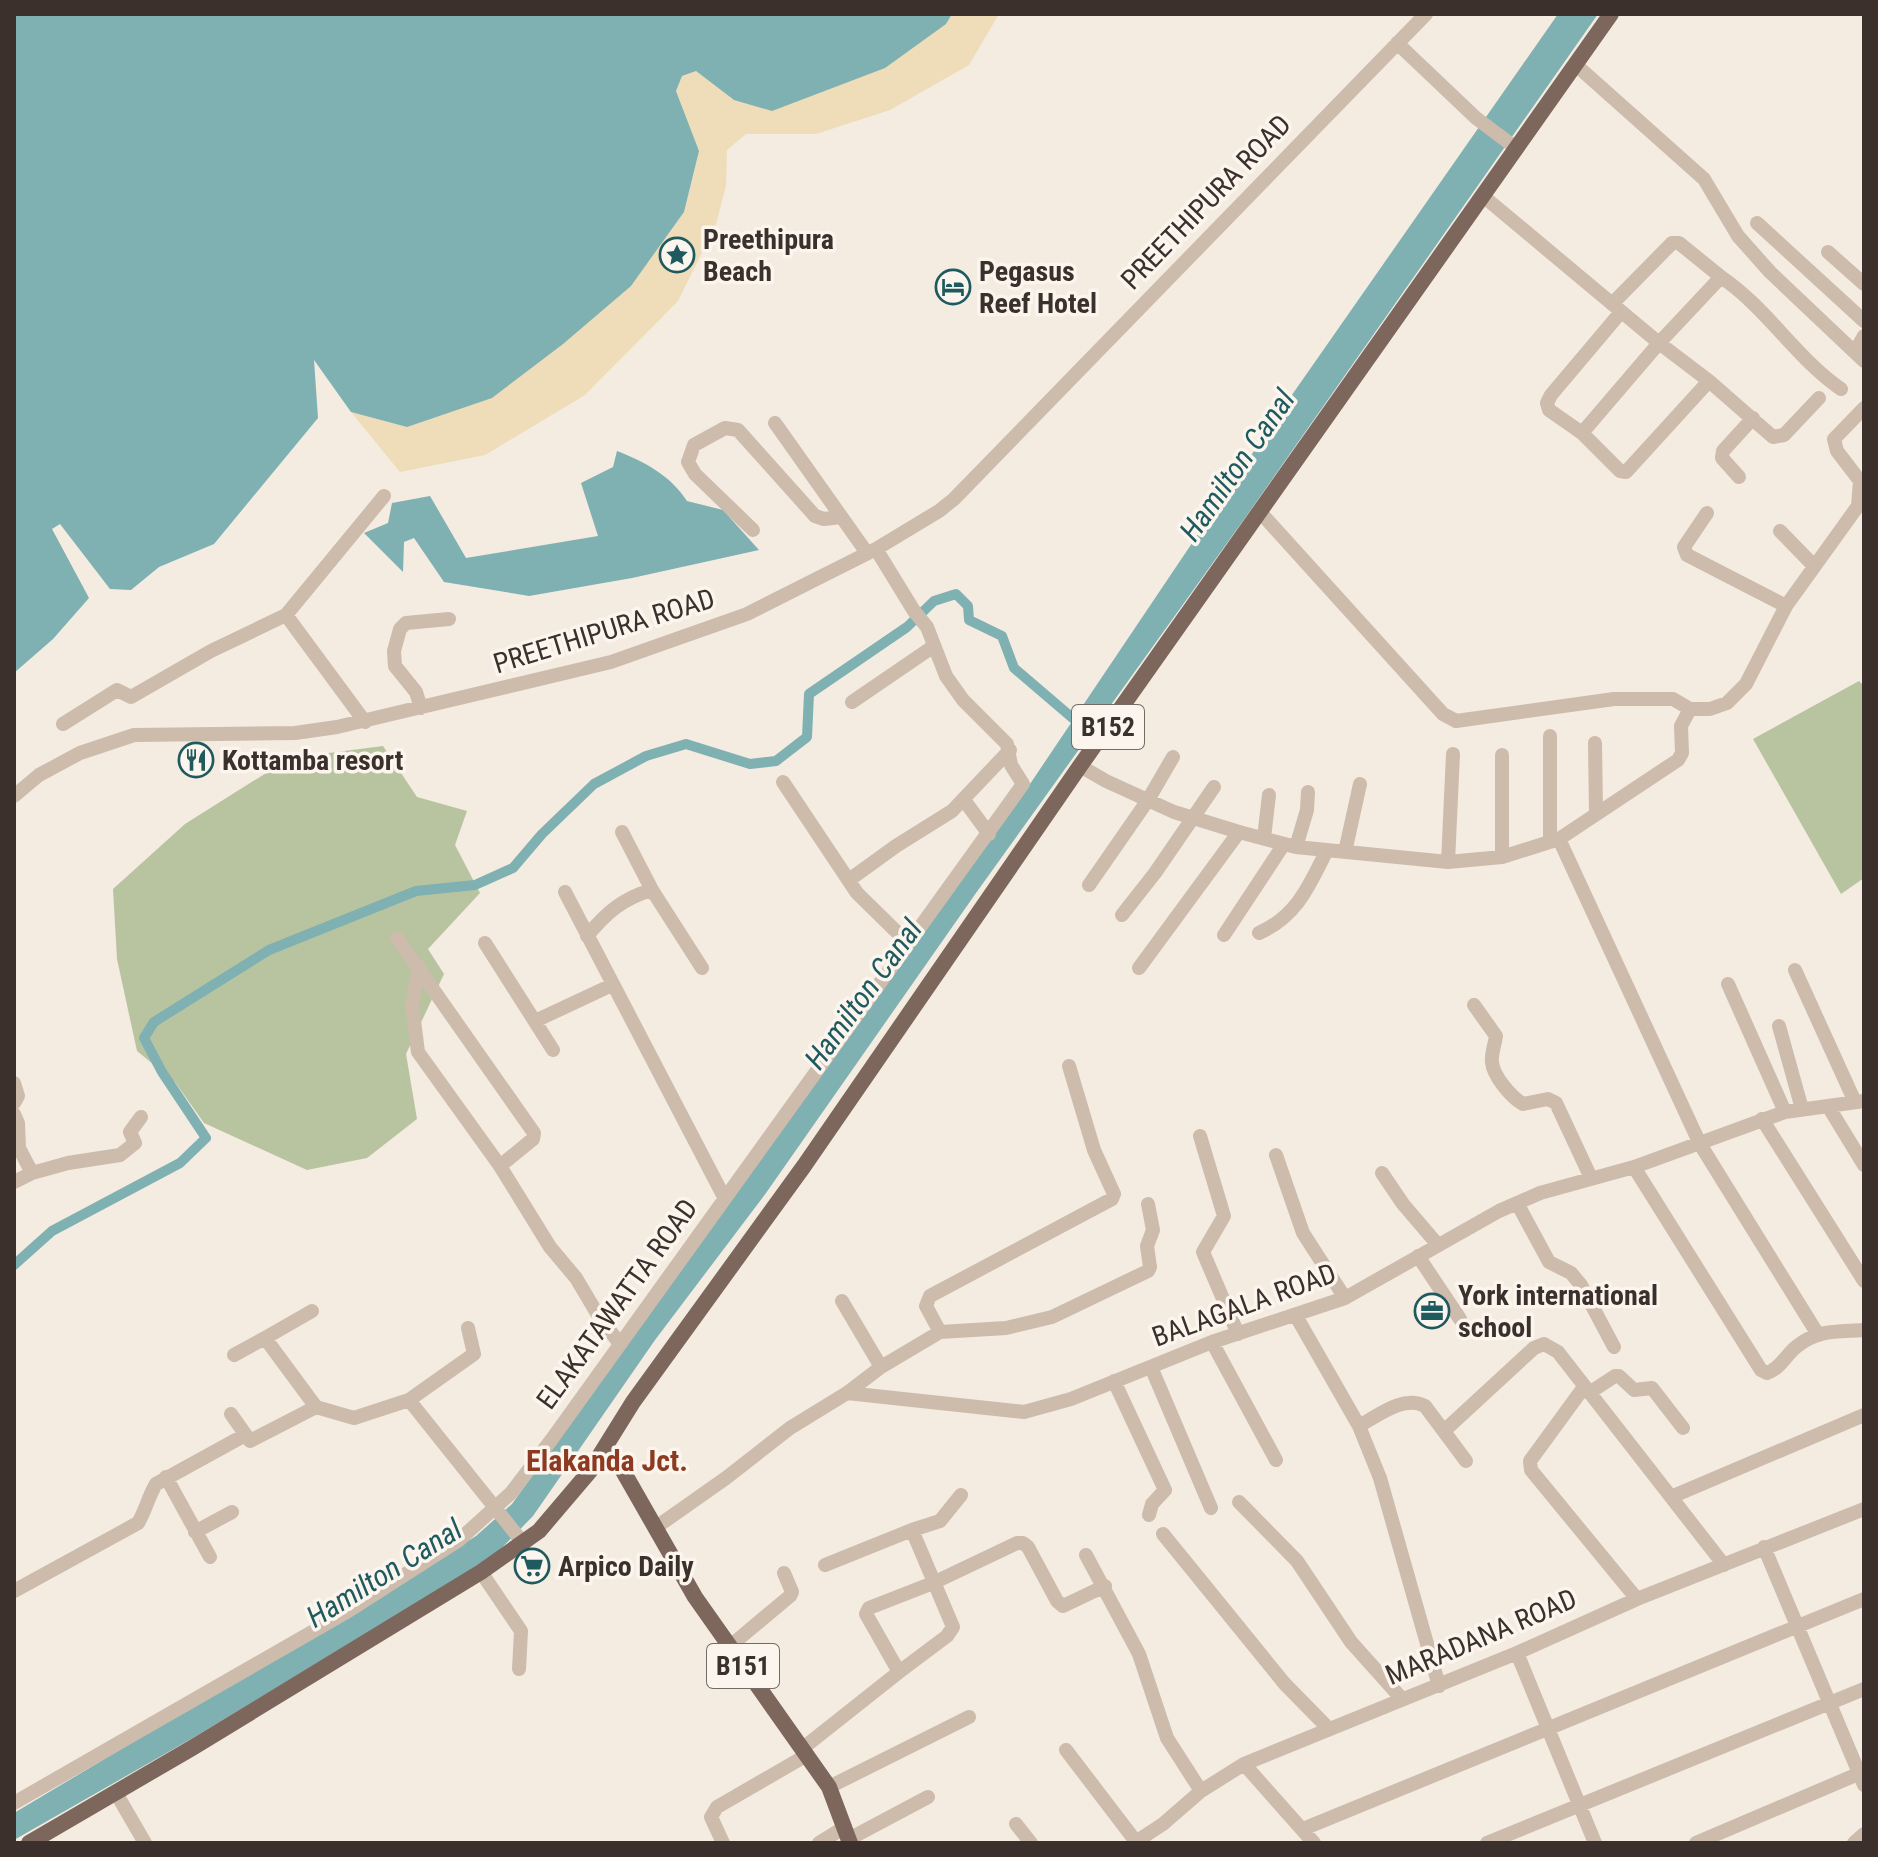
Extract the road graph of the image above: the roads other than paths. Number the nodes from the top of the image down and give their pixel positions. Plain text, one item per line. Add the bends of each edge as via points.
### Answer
1 (1426, 14) edge
2 (1611, 14) edge
3 (1397, 43) junction
4 (1576, 65) junction
5 (1514, 146) junction
6 (1483, 196) junction
7 (1757, 223) dead end
8 (1828, 252) dead end
9 (1721, 277) junction
10 (1864, 284) edge
11 (1617, 308) junction
12 (1864, 321) edge
13 (1864, 336) edge
14 (1659, 343) junction
15 (1859, 356) edge
16 (1709, 381) junction
17 (1841, 389) dead end
18 (1819, 398) dead end
19 (1864, 408) edge
20 (1753, 418) junction
21 (775, 423) dead end
22 (1582, 433) junction
23 (1739, 477) dead end
24 (1862, 481) edge
25 (384, 496) dead end
26 (1260, 512) junction
27 (1707, 513) dead end
28 (841, 517) junction
29 (753, 530) dead end
30 (1780, 531) dead end
31 (871, 551) junction
32 (1814, 566) junction
33 (1786, 606) junction
34 (286, 615) junction
35 (449, 619) dead end
36 (934, 646) junction
37 (852, 702) dead end
38 (421, 708) junction
39 (1690, 709) junction
40 (365, 722) junction
41 (63, 724) dead end
42 (1550, 736) dead end
43 (1595, 743) dead end
44 (1010, 750) junction
45 (1453, 754) dead end
46 (1502, 755) dead end
47 (1173, 757) dead end
48 (1080, 766) junction
49 (783, 782) dead end
50 (1360, 784) dead end
51 (1214, 787) dead end
52 (1308, 792) dead end
53 (1269, 795) dead end
54 (14, 796) edge
55 (964, 800) junction
56 (1148, 800) junction
57 (1596, 812) junction
58 (1194, 818) junction
59 (622, 832) dead end
60 (1239, 832) junction
61 (989, 834) junction
62 (1264, 838) junction
63 (1555, 840) junction
64 (1290, 845) junction
65 (1327, 850) junction
66 (1345, 852) junction
67 (1502, 857) junction
68 (1448, 862) junction
69 (849, 880) junction
70 (1089, 885) dead end
71 (652, 890) junction
72 (565, 892) dead end
73 (1122, 915) dead end
74 (1259, 933) dead end
75 (1224, 935) dead end
76 (587, 936) junction
77 (397, 938) dead end
78 (485, 943) dead end
79 (908, 943) junction
80 (419, 967) junction
81 (702, 968) dead end
82 (1139, 968) dead end
83 (1795, 970) dead end
84 (1728, 984) dead end
85 (612, 985) junction
86 (1474, 1005) dead end
87 (535, 1021) junction
88 (1779, 1026) dead end
89 (553, 1050) dead end
90 (1069, 1066) dead end
91 (14, 1083) edge
92 (1859, 1102) edge
93 (14, 1103) edge
94 (1828, 1106) junction
95 (1802, 1109) junction
96 (1785, 1112) junction
97 (14, 1114) edge
98 (141, 1117) dead end
99 (1762, 1119) junction
100 (1200, 1136) dead end
101 (1700, 1144) junction
102 (1276, 1155) dead end
103 (1864, 1165) edge
104 (500, 1166) junction
105 (1634, 1167) junction
106 (32, 1173) junction
107 (1382, 1173) dead end
108 (1591, 1178) junction
109 (14, 1182) edge
110 (724, 1197) junction
111 (1517, 1203) junction
112 (1148, 1204) dead end
113 (1438, 1245) junction
114 (1418, 1256) junction
115 (1864, 1281) edge
116 (1345, 1298) junction
117 (842, 1301) dead end
118 (312, 1311) dead end
119 (1296, 1316) junction
120 (1460, 1319) dead end
121 (468, 1328) dead end
122 (1864, 1330) edge
123 (940, 1332) junction
124 (1817, 1333) junction
125 (1238, 1334) junction
126 (265, 1338) junction
127 (1212, 1342) junction
128 (620, 1344) junction
129 (1614, 1347) dead end
130 (234, 1355) dead end
131 (881, 1367) junction
132 (1151, 1367) junction
133 (1114, 1381) junction
134 (1586, 1390) junction
135 (847, 1393) junction
136 (409, 1400) junction
137 (316, 1407) junction
138 (231, 1414) dead end
139 (1864, 1415) edge
140 (1359, 1426) junction
141 (1683, 1428) dead end
142 (1444, 1431) junction
143 (245, 1435) junction
144 (606, 1448) junction
145 (1276, 1460) dead end
146 (1466, 1461) dead end
147 (590, 1471) junction
148 (166, 1477) junction
149 (632, 1490) junction
150 (961, 1495) dead end
151 (1671, 1497) junction
152 (1239, 1502) dead end
153 (1211, 1508) dead end
154 (1864, 1509) edge
155 (496, 1510) junction
156 (232, 1512) dead end
157 (1149, 1515) dead end
158 (655, 1528) junction
159 (912, 1530) junction
160 (195, 1532) junction
161 (1163, 1534) dead end
162 (521, 1540) junction
163 (1764, 1547) junction
164 (1086, 1555) dead end
165 (210, 1557) dead end
166 (825, 1565) dead end
167 (1724, 1565) junction
168 (481, 1572) junction
169 (784, 1573) dead end
170 (933, 1583) junction
171 (1105, 1586) junction
172 (14, 1591) edge
173 (1637, 1599) junction
174 (1864, 1599) edge
175 (1797, 1627) junction
176 (729, 1647) junction
177 (1517, 1653) junction
178 (519, 1669) dead end
179 (899, 1672) junction
180 (1439, 1686) junction
181 (1864, 1689) edge
182 (1402, 1699) junction
183 (1829, 1704) junction
184 (969, 1717) dead end
185 (1548, 1728) junction
186 (1329, 1729) junction
187 (1066, 1750) dead end
188 (805, 1752) junction
189 (1244, 1764) junction
190 (1861, 1779) edge
191 (829, 1787) junction
192 (1201, 1791) junction
193 (116, 1793) junction
194 (928, 1797) dead end
195 (14, 1803) edge
196 (1582, 1806) junction
197 (1016, 1824) dead end
198 (1303, 1829) junction
199 (1864, 1834) edge
200 (848, 1836) edge
201 (29, 1843) edge
202 (145, 1843) edge
203 (723, 1843) edge
204 (819, 1843) edge
205 (1031, 1843) edge
206 (1136, 1843) edge
207 (1314, 1843) edge
208 (1487, 1843) edge
209 (1595, 1843) edge
210 (1696, 1843) edge
211 (1854, 1843) edge

1 - 3 street, PREETHIPURA ROAD
2 - 4 main road, B152
3 - 5 street via 1476,118
3 - 31 street, PREETHIPURA ROAD via 954,499
4 - 5 main road, B152
4 - 15 street via 1704,179 1738,236
5 - 6 main road, B152
6 - 11 street
6 - 26 main road, B152
7 - 12 street
8 - 10 street
9 - 11 street via 1672,243
9 - 14 street
9 - 17 street via 1743,292
11 - 14 street
11 - 22 street via 1547,403 1549,410
13 - 15 street
14 - 16 street
14 - 22 street
16 - 20 street
16 - 22 street via 1626,472
18 - 20 street via 1779,438
19 - 24 street via 1834,439 1837,451
20 - 23 street via 1723,451 1722,458
21 - 28 street
24 - 32 street via 1858,506
25 - 34 street
26 - 39 street via 1443,714 1456,721 1614,699 1673,699
26 - 48 main road, B152
27 - 33 street via 1684,547 1687,555
28 - 29 street via 815,516 738,430 725,428 694,445 688,462
28 - 31 street
30 - 32 street
31 - 36 street via 927,627
31 - 38 street, PREETHIPURA ROAD via 747,614 611,662
32 - 33 street
33 - 39 street via 1746,684 1727,703
34 - 40 street
34 - 41 street via 131,697 117,690
35 - 38 street via 406,623 400,629 395,666 416,692
36 - 37 street
36 - 44 street via 963,700
38 - 40 street, PREETHIPURA ROAD
39 - 57 street via 1681,726 1678,760
40 - 54 street, PREETHIPURA ROAD via 295,733 134,735 80,753
42 - 63 street
43 - 57 street
44 - 55 street
44 - 61 street, ELAKATAWATTA ROAD via 1011,765 1023,784
45 - 68 street
46 - 67 street
47 - 56 street
48 - 56 street
48 - 144 main road, B152 via 804,1166 633,1402
49 - 69 street
50 - 66 street
51 - 58 street
52 - 64 street via 1307,810
53 - 62 street
55 - 61 street
55 - 69 street
56 - 58 street
56 - 70 street
57 - 63 street
58 - 60 street
58 - 73 street
59 - 71 street
60 - 62 street
60 - 82 street
61 - 79 street, ELAKATAWATTA ROAD
62 - 64 street
63 - 67 street
63 - 101 street
64 - 65 street
64 - 75 street
65 - 66 street
65 - 74 street via 1293,910 1280,924
66 - 68 street
67 - 68 street
69 - 79 street
71 - 76 street via 629,896
71 - 81 street
72 - 76 street
76 - 85 street
77 - 80 street
78 - 87 street
79 - 110 street, ELAKATAWATTA ROAD
80 - 104 street via 412,1005 418,1052
80 - 104 street via 534,1133
83 - 92 street
84 - 96 street
85 - 87 street
85 - 110 street
86 - 108 street via 1496,1036 1492,1065 1503,1084 1523,1104 1548,1099 1556,1103
87 - 89 street
88 - 95 street
90 - 123 street via 1112,1199 930,1296 926,1306
91 - 93 street
92 - 94 street, BALAGALA ROAD
94 - 95 street, BALAGALA ROAD
94 - 103 street
95 - 96 street, BALAGALA ROAD
96 - 99 street, BALAGALA ROAD
97 - 106 street via 19,1148
98 - 106 street via 130,1132 135,1143 120,1155
99 - 101 street, BALAGALA ROAD
99 - 115 street
100 - 125 street via 1224,1216 1203,1252
101 - 105 street, BALAGALA ROAD
101 - 124 street
102 - 116 street via 1303,1233
104 - 128 street
105 - 108 street, BALAGALA ROAD
105 - 124 street via 1761,1370 1773,1371
106 - 109 street
107 - 113 street
108 - 111 street, BALAGALA ROAD
110 - 128 street, ELAKATAWATTA ROAD
111 - 113 street, BALAGALA ROAD
111 - 129 street via 1549,1262 1581,1285
112 - 123 street via 1153,1230 1147,1246 1148,1271 1052,1317 1006,1328
113 - 114 street, BALAGALA ROAD
114 - 116 street, BALAGALA ROAD
114 - 120 street
116 - 119 street, BALAGALA ROAD
117 - 131 street
118 - 126 street
119 - 125 street, BALAGALA ROAD
119 - 140 street
121 - 136 street via 474,1354
122 - 124 street
123 - 131 street
125 - 127 street, BALAGALA ROAD
126 - 130 street
126 - 137 street
127 - 132 street, BALAGALA ROAD
127 - 145 street
128 - 155 street, ELAKATAWATTA ROAD
131 - 135 street
132 - 133 street, BALAGALA ROAD
132 - 153 street
133 - 135 street, BALAGALA ROAD via 1024,1412
133 - 157 street via 1165,1490
134 - 141 street via 1615,1376 1634,1390 1652,1388
134 - 142 street via 1558,1352 1544,1344
134 - 151 street
134 - 173 street via 1530,1461 1531,1470
135 - 158 street via 790,1428
136 - 137 street via 354,1418
136 - 155 street
137 - 143 street via 250,1441
138 - 143 street
139 - 151 street
140 - 142 street via 1415,1401
140 - 180 street via 1380,1478
142 - 146 street
143 - 148 street
144 - 147 main road, B152
144 - 149 main road, B151
147 - 149 main road via 611,1474
147 - 162 main road, B152 via 539,1531
148 - 160 street
148 - 172 street via 156,1484 138,1523
149 - 158 main road, B151
150 - 159 street via 940,1521
151 - 167 street
152 - 182 street via 1297,1561 1351,1642
154 - 163 street, MARADANA ROAD
155 - 162 street
155 - 195 street, ELAKATAWATTA ROAD via 345,1613
156 - 160 street
158 - 176 main road, B151
159 - 166 street
159 - 170 street
160 - 165 street
161 - 186 street via 1284,1683
162 - 168 main road, B152
163 - 167 street, MARADANA ROAD
163 - 175 street
164 - 171 street
167 - 173 street, MARADANA ROAD
168 - 178 street via 521,1631
168 - 193 main road, B152
169 - 176 street via 790,1596
170 - 171 street via 1023,1543 1063,1606
170 - 179 street via 953,1627
170 - 179 street via 867,1610
171 - 192 street via 1139,1654 1167,1738
173 - 177 street, MARADANA ROAD
174 - 175 street
175 - 183 street
175 - 185 street
176 - 188 main road, B151
177 - 180 street, MARADANA ROAD
177 - 185 street
179 - 188 street
180 - 182 street, MARADANA ROAD
181 - 183 street
182 - 186 street, MARADANA ROAD
183 - 190 street
183 - 196 street
184 - 191 street
185 - 196 street
185 - 198 street
186 - 189 street, MARADANA ROAD
187 - 206 street
188 - 191 main road, B151
188 - 203 street via 717,1807 711,1817
189 - 192 street, MARADANA ROAD
189 - 198 street
190 - 210 street
191 - 200 main road, B151
192 - 206 street, MARADANA ROAD
193 - 201 main road, B152
193 - 202 street
194 - 200 street
196 - 208 street
196 - 209 street
197 - 205 street
198 - 207 street
199 - 211 street
200 - 204 street

